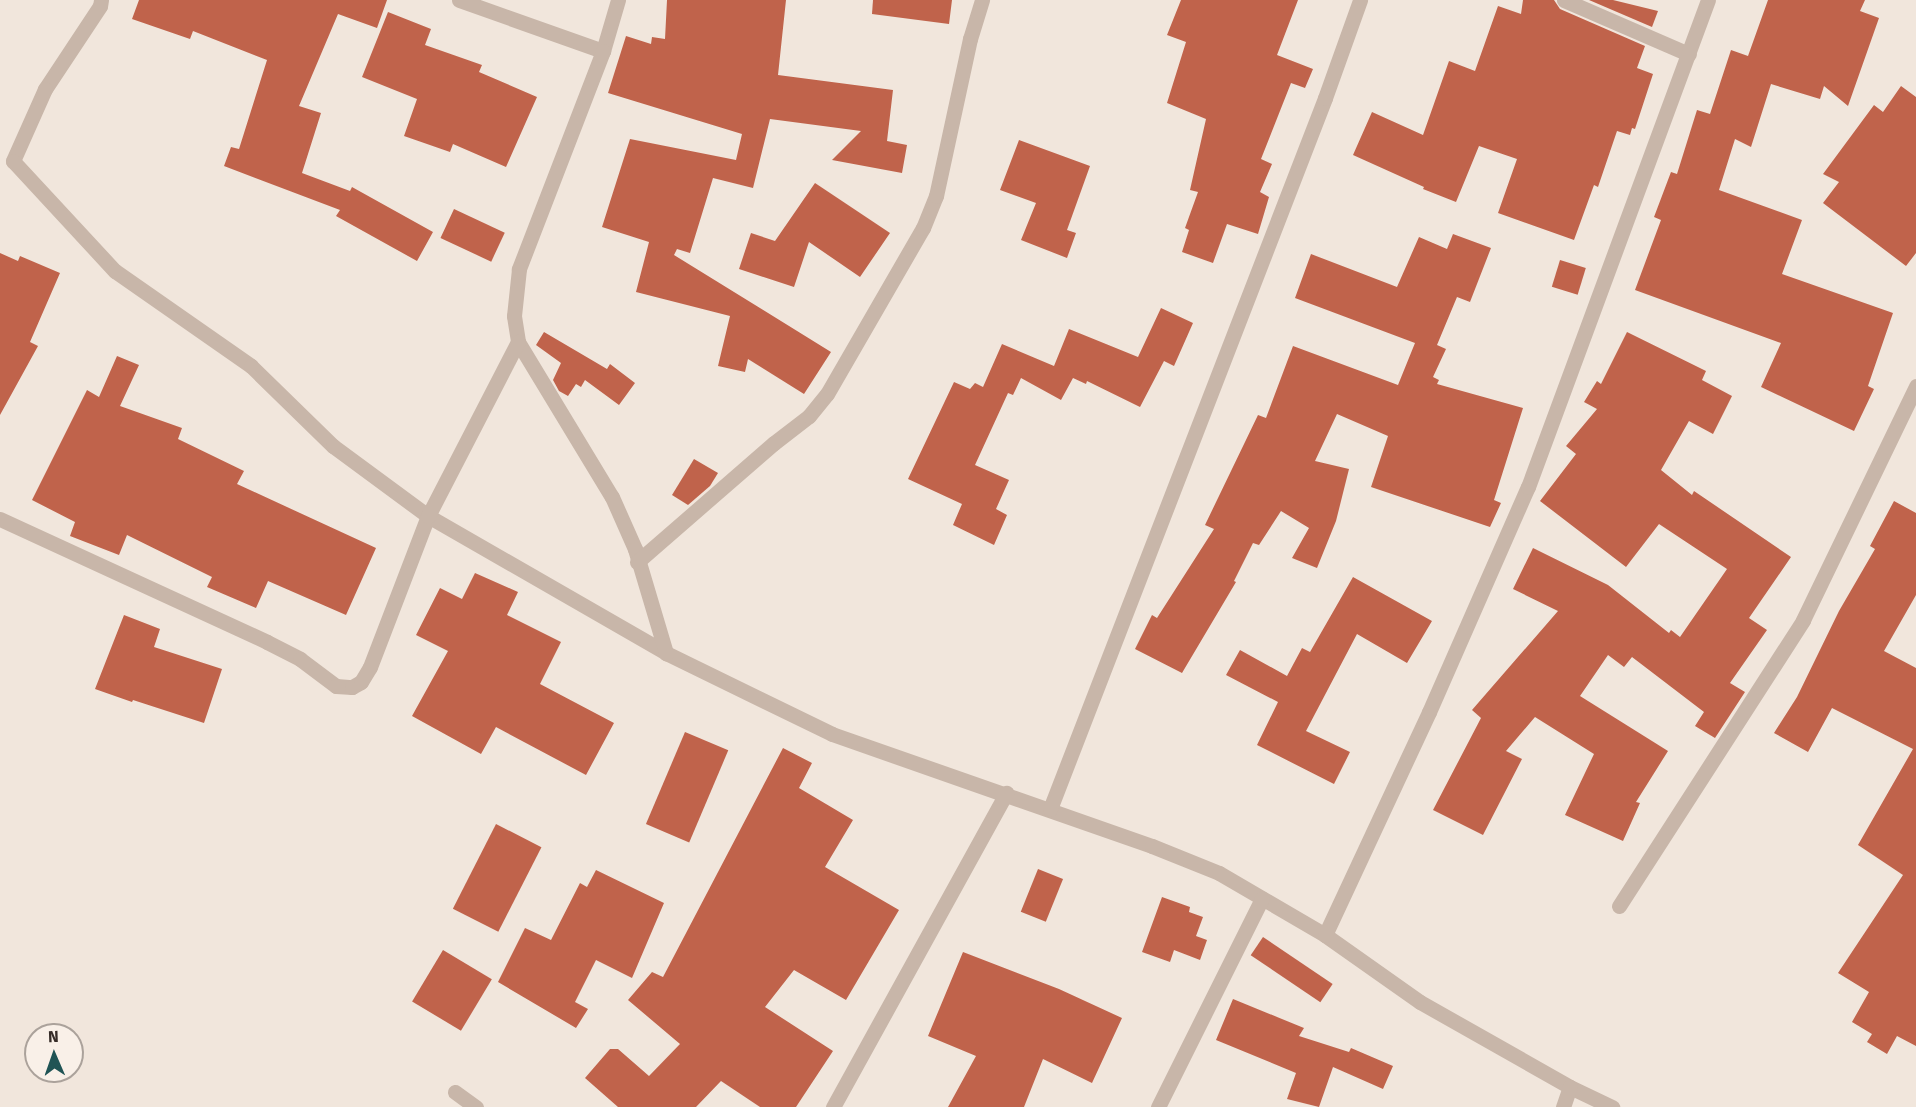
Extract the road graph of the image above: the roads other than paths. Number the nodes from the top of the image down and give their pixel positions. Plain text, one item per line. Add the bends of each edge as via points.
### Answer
1 (101, 0) edge
2 (459, 0) edge
3 (618, 0) edge
4 (982, 0) edge
5 (1360, 0) edge
6 (1564, 0) edge
7 (1708, 0) edge
8 (603, 51) junction
9 (1689, 54) junction
10 (6, 158) edge
11 (518, 342) junction
12 (1916, 386) edge
13 (428, 516) junction
14 (0, 519) edge
15 (637, 562) junction
16 (666, 653) junction
17 (1006, 793) junction
18 (1050, 809) junction
19 (1262, 898) junction
20 (1619, 906) dead end
21 (1324, 935) junction
22 (1570, 1087) junction
23 (455, 1092) dead end
24 (476, 1107) edge
25 (833, 1107) edge
26 (1158, 1107) edge
27 (1563, 1107) edge
28 (1612, 1107) edge

1 - 10 street
2 - 8 street
3 - 8 street
4 - 15 street via 936,196 923,228 827,394 809,416
5 - 18 street
6 - 9 street
7 - 9 street
8 - 11 street via 519,269 514,316
9 - 21 street via 1528,487 1429,712
10 - 13 street via 115,271 251,366 333,446
11 - 13 street
11 - 15 street via 612,497
12 - 20 street via 1803,620
13 - 14 street via 370,667 361,682 345,688 267,642
13 - 16 street
15 - 16 street
16 - 17 street via 832,734
17 - 18 street
17 - 25 street
18 - 19 street via 1219,873
19 - 21 street
19 - 26 street
21 - 22 street via 1420,1002
22 - 27 street
22 - 28 street
23 - 24 street

